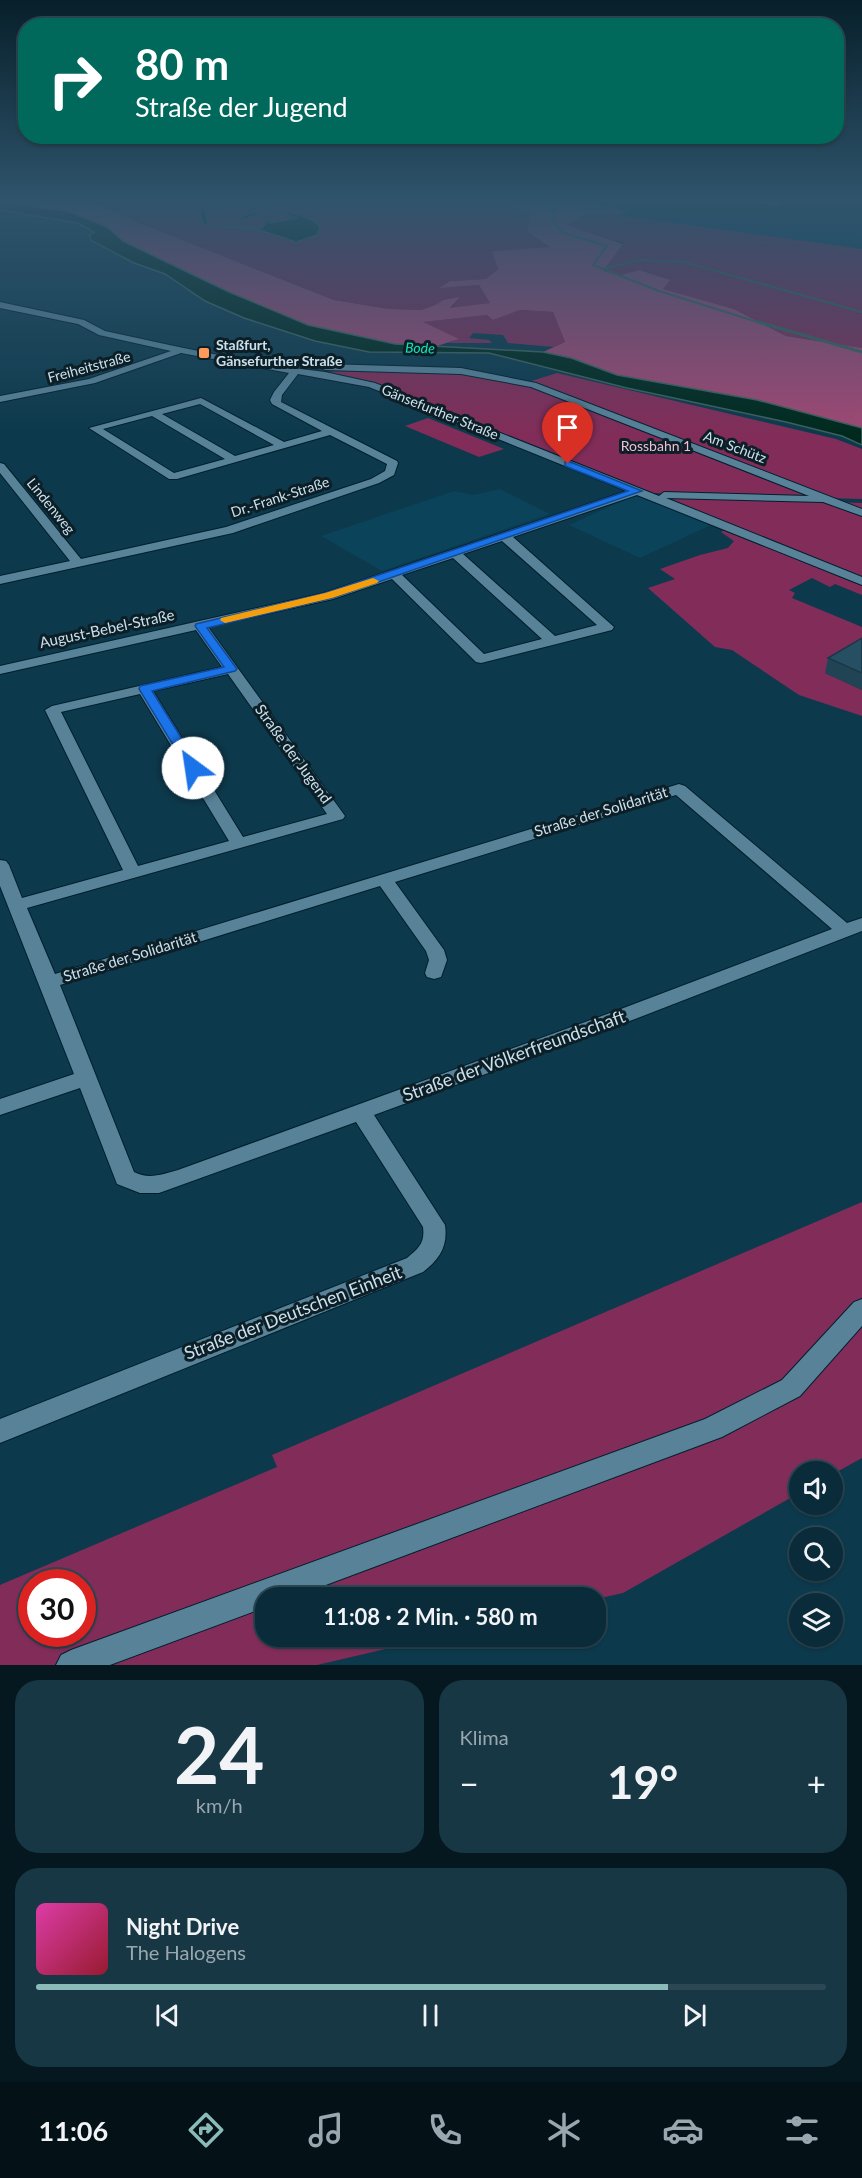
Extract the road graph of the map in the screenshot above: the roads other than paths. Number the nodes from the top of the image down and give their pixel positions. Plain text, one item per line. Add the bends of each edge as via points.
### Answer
1 (0, 305) edge
2 (181, 350) junction
3 (296, 371) junction
4 (308, 373) junction
5 (0, 399) edge
6 (153, 413) junction
7 (330, 432) junction
8 (284, 446) junction
9 (235, 460) junction
10 (0, 466) edge
11 (637, 491) junction
12 (664, 495) dead end
13 (832, 501) junction
14 (862, 513) edge
15 (504, 536) junction
16 (456, 554) junction
17 (79, 564) junction
18 (394, 574) junction
19 (0, 580) edge
20 (862, 581) edge
21 (200, 626) junction
22 (551, 640) junction
23 (231, 669) junction
24 (0, 670) edge
25 (144, 689) junction
26 (239, 843) junction
27 (0, 865) edge
28 (133, 873) junction
29 (384, 879) junction
30 (16, 905) junction
31 (853, 927) edge
32 (434, 973) dead end
33 (49, 982) junction
34 (85, 1078) junction
35 (0, 1107) edge
36 (360, 1111) junction
37 (182, 1177) joint
38 (862, 1309) edge
39 (0, 1431) edge
40 (71, 1665) edge

1 - 2 street, Gänsefurther Straße via 81,322 102,333
2 - 3 street, Gänsefurther Straße
2 - 5 street, Freiheitstraße via 123,374
3 - 4 street, Gänsefurther Straße
3 - 7 street, Dr.-Frank-Straße via 275,400
4 - 11 street, Gänsefurther Straße via 379,388
4 - 13 street, Am Schütz via 327,367 427,368 533,385
6 - 8 street via 201,401
6 - 9 street
6 - 9 street via 94,428 174,477
7 - 8 street
7 - 17 street, Dr.-Frank-Straße via 386,459 393,463 393,468 375,481 229,530
8 - 9 street
10 - 17 street, Lindenweg
11 - 15 street, August-Bebel-Straße
11 - 20 street, Gänsefurther Straße
12 - 13 street
13 - 14 street, Am Schütz
15 - 16 street, August-Bebel-Straße
15 - 22 street via 607,627
16 - 18 street, August-Bebel-Straße
16 - 22 street
17 - 19 street, Dr.-Frank-Straße
18 - 21 street, August-Bebel-Straße via 328,596
18 - 22 street via 482,659
21 - 23 street, Straße der Jugend
21 - 24 street, August-Bebel-Straße
23 - 25 street
23 - 26 street, Straße der Jugend via 337,816
25 - 26 street
25 - 28 street via 52,710
26 - 28 street, Straße der Jugend
27 - 30 street, Straße der Solidarität
28 - 30 street, Straße der Jugend
29 - 31 street, Straße der Solidarität via 679,789
29 - 32 street via 435,950 438,960
29 - 33 street, Straße der Solidarität
30 - 33 street, Straße der Solidarität
31 - 36 street, Straße der Völkerfreundschaft
33 - 34 street, Straße der Solidarität
34 - 35 street
34 - 37 street, Straße der Solidarität via 125,1178 139,1186
36 - 37 street, Straße der Völkerfreundschaft
36 - 39 street, Straße der Deutschen Einheit via 434,1225 436,1240 429,1254 415,1265
38 - 40 street via 791,1388 713,1428

